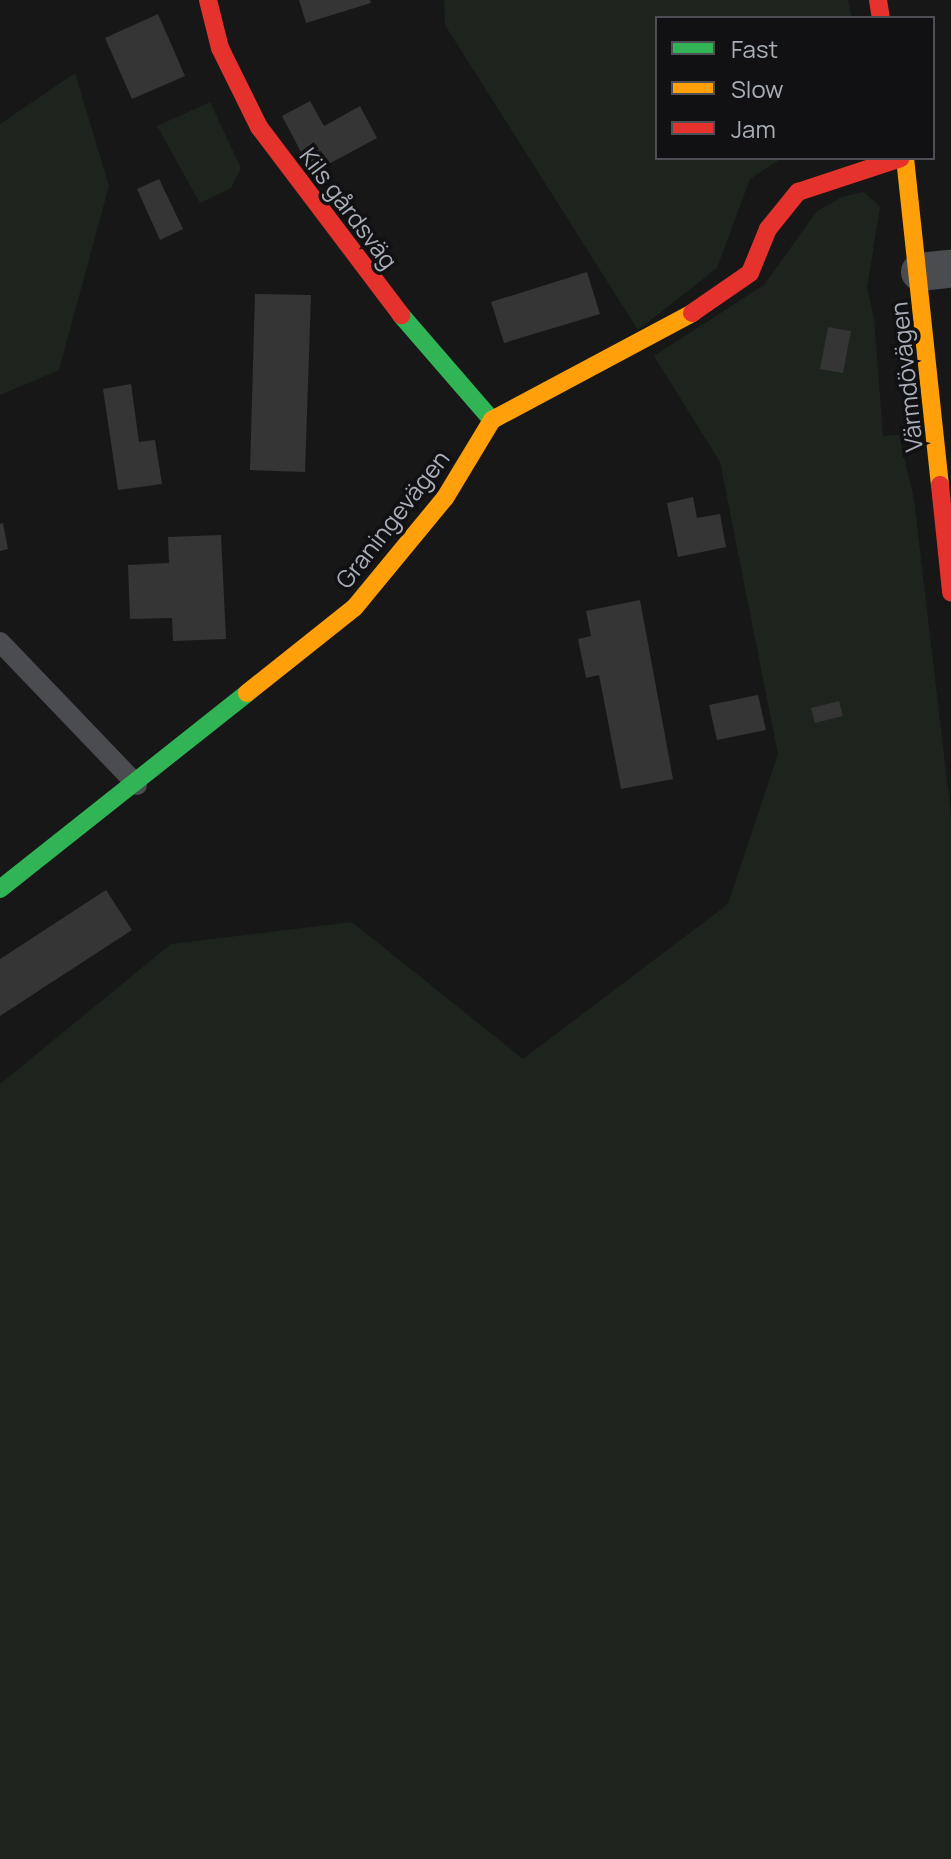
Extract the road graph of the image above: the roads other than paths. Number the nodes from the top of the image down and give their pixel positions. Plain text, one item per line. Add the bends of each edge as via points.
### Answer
1 (208, 0) edge
2 (897, 160) edge
3 (904, 160) edge
4 (935, 270) edge
5 (492, 420) junction
6 (951, 592) edge
7 (0, 642) edge
8 (137, 785) junction
9 (0, 889) edge

1 - 5 street, Kils gårdsväg via 220,48 267,139 395,308
2 - 5 street via 798,192 768,229 750,273 612,360
3 - 4 street, Värmdövägen
4 - 6 street, Värmdövägen
5 - 8 street, Graningevägen via 445,498 355,607
7 - 8 lane
8 - 9 street, Graningevägen

